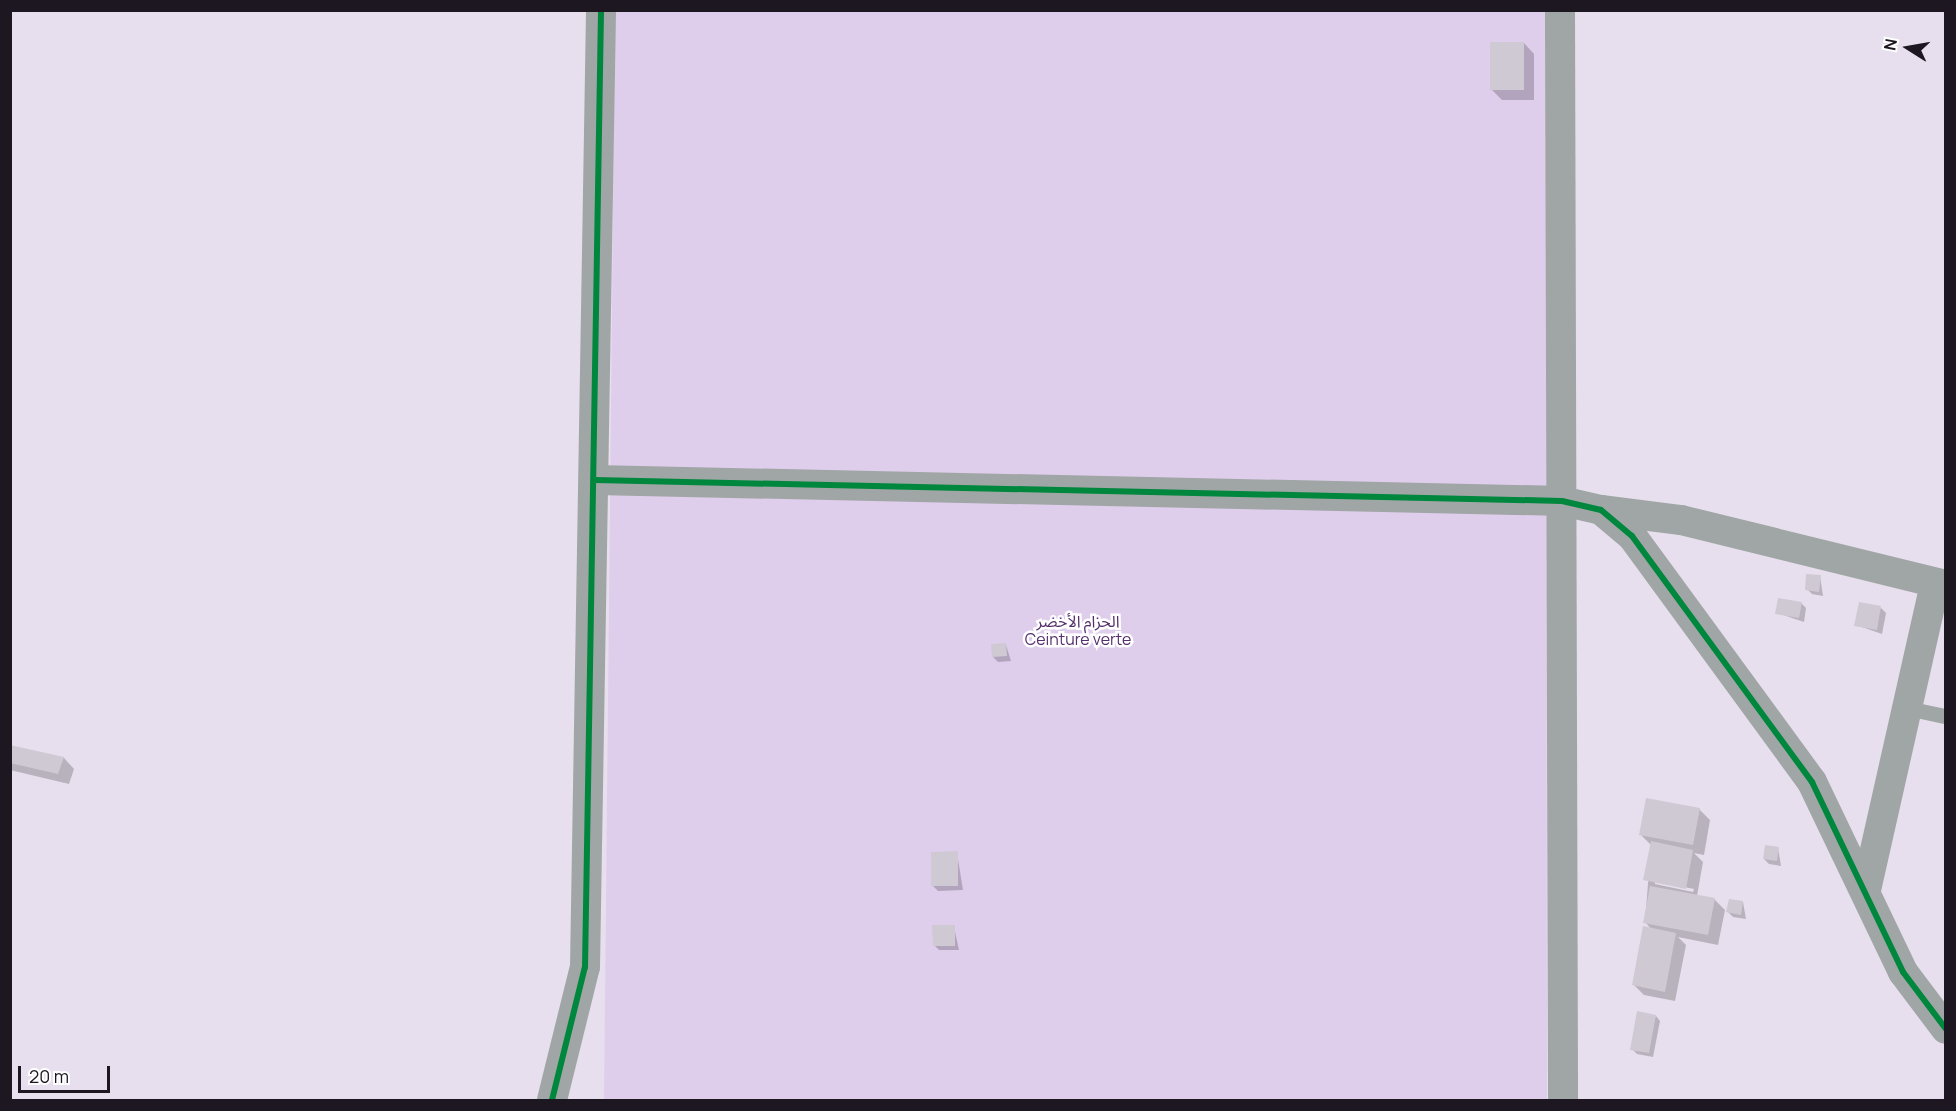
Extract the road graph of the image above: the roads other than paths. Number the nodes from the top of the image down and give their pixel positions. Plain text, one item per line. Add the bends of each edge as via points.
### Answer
1 (602, 10) edge
2 (1560, 10) edge
3 (595, 480) junction
4 (1562, 501) junction
5 (1601, 510) junction
6 (1940, 584) edge
7 (1907, 708) junction
8 (1946, 716) edge
9 (1866, 890) junction
10 (1946, 1029) edge
11 (552, 1101) edge
12 (1563, 1101) edge

1 - 3 street
2 - 4 street
3 - 4 street
3 - 11 street via 585,967
4 - 5 street
4 - 12 street
5 - 6 street via 1681,520
5 - 9 street via 1632,536 1812,782
6 - 7 street
7 - 8 lane
7 - 9 street
9 - 10 street via 1903,972

